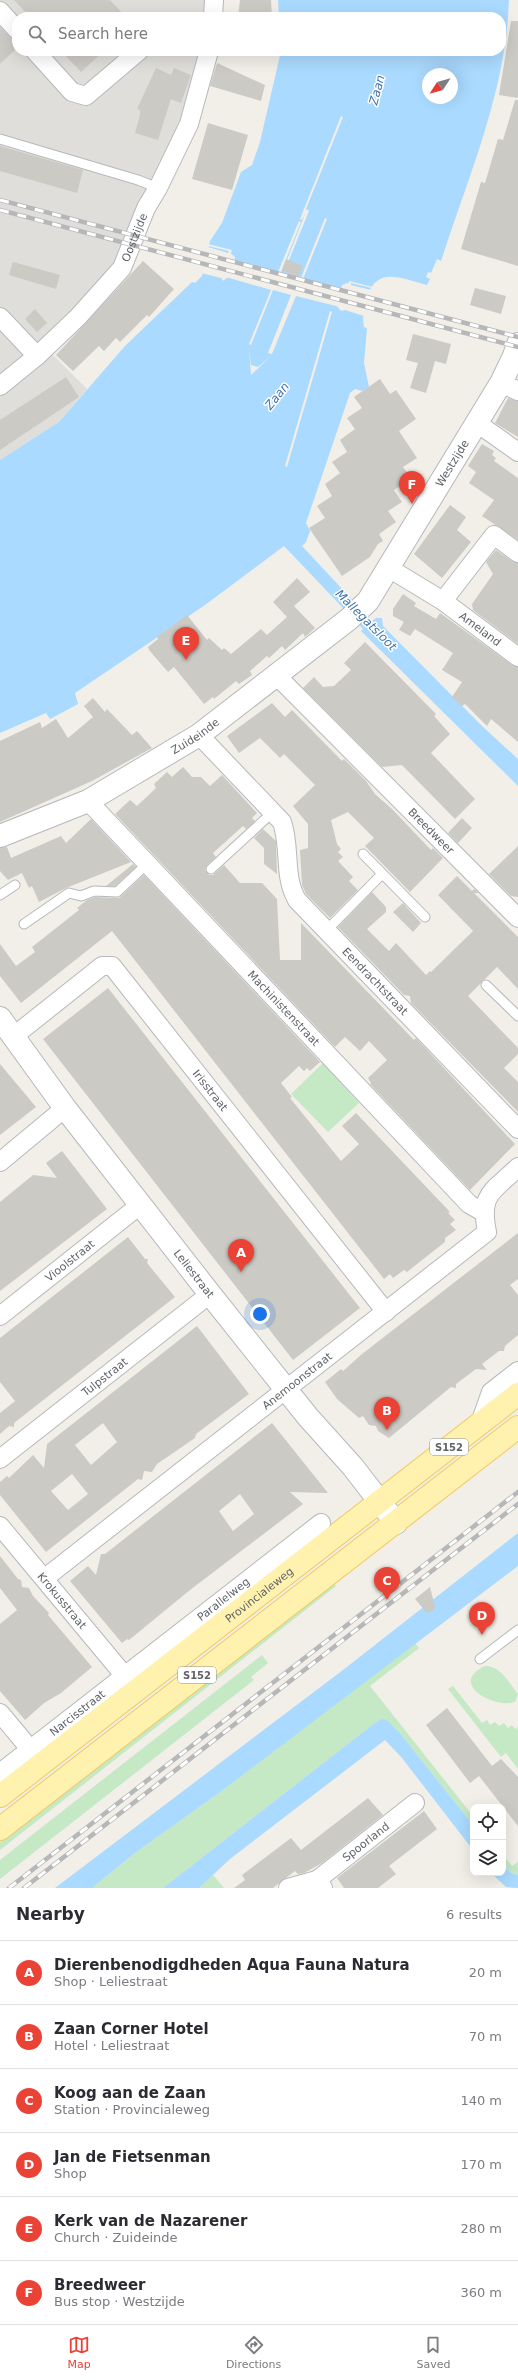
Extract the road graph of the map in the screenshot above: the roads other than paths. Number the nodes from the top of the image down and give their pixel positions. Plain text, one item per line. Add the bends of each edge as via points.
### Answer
1 (214, 0) edge
2 (0, 11) edge
3 (213, 12) edge
4 (12, 24) edge
5 (40, 56) edge
6 (133, 56) edge
7 (208, 56) edge
8 (0, 139) edge
9 (158, 188) junction
10 (0, 317) edge
11 (518, 344) edge
12 (37, 356) junction
13 (0, 386) edge
14 (509, 387) edge
15 (476, 423) junction
16 (518, 452) edge
17 (518, 553) edge
18 (387, 567) junction
19 (443, 600) junction
20 (368, 601) joint
21 (518, 657) edge
22 (276, 675) junction
23 (199, 734) junction
24 (88, 801) junction
25 (274, 811) junction
26 (0, 836) edge
27 (363, 854) dead end
28 (147, 864) junction
29 (211, 869) dead end
30 (382, 874) junction
31 (15, 885) dead end
32 (0, 894) edge
33 (425, 917) dead end
34 (518, 918) edge
35 (24, 924) dead end
36 (327, 930) junction
37 (486, 984) dead end
38 (518, 1016) edge
39 (0, 1018) edge
40 (14, 1036) junction
41 (65, 1108) junction
42 (518, 1129) edge
43 (0, 1162) edge
44 (518, 1167) edge
45 (140, 1205) junction
46 (483, 1212) junction
47 (210, 1294) junction
48 (386, 1312) junction
49 (0, 1316) edge
50 (518, 1371) edge
51 (286, 1390) junction
52 (518, 1394) edge
53 (480, 1423) junction
54 (518, 1427) edge
55 (0, 1459) edge
56 (380, 1501) junction
57 (321, 1523) dead end
58 (396, 1523) junction
59 (0, 1526) edge
60 (45, 1578) junction
61 (518, 1630) edge
62 (480, 1659) dead end
63 (124, 1675) junction
64 (0, 1713) edge
65 (30, 1749) junction
66 (0, 1773) edge
67 (0, 1796) edge
68 (415, 1803) dead end
69 (0, 1829) edge
70 (320, 1884) edge
71 (288, 1888) edge

1 - 3 street
2 - 4 street
5 - 6 street via 72,92 86,96
7 - 9 street, Oostzijde via 189,124
8 - 9 lane
9 - 12 street, Oostzijde via 143,213 122,268 78,317
10 - 12 street
11 - 14 street, Westzijde
12 - 13 street, Oostzijde
14 - 15 street, Westzijde
15 - 16 street
15 - 18 street, Westzijde
17 - 19 street via 494,535
18 - 19 street, Ameland
18 - 20 street, Westzijde
19 - 21 street, Ameland
20 - 22 street, Zuideinde via 349,619
22 - 23 street, Zuideinde
22 - 34 street, Breedweer
23 - 24 street, Zuideinde
23 - 25 street, Eendrachtstraat
24 - 26 street, Zuideinde
24 - 28 street, Machinistenstraat
25 - 29 lane
25 - 36 street, Eendrachtstraat via 282,822 286,834 291,889 297,900
27 - 30 lane
28 - 35 lane via 116,892 94,891 81,896 69,893
28 - 46 street, Machinistenstraat via 469,1204
30 - 33 lane
30 - 36 lane
31 - 32 lane
36 - 42 street, Eendrachtstraat
37 - 38 lane
39 - 40 street, Leliestraat
40 - 41 street, Leliestraat
40 - 48 street, Irisstraat via 102,966 112,966
41 - 43 street
41 - 45 street, Leliestraat
44 - 46 street via 486,1198
45 - 47 street, Leliestraat
45 - 49 street, Vioolstraat
46 - 48 street, Anemoonstraat via 487,1232
47 - 51 street, Leliestraat
47 - 55 street, Tulpstraat
48 - 51 street, Anemoonstraat
50 - 53 street via 491,1392
51 - 56 street, Leliestraat
51 - 60 street, Anemoonstraat
52 - 53 main road, Provincialeweg / S152
53 - 56 main road, Provincialeweg / S152
54 - 58 main road, S152
56 - 58 street, Leliestraat
56 - 67 main road, Provincialeweg / S152
57 - 63 street, Parallelweg
58 - 69 main road, S152
59 - 60 street, Krokusstraat
60 - 63 street, Krokusstraat
61 - 62 lane
63 - 65 street, Narcisstraat
64 - 65 street
65 - 66 street, Narcisstraat
68 - 70 street, Spoorland
70 - 71 street, Spoorland

